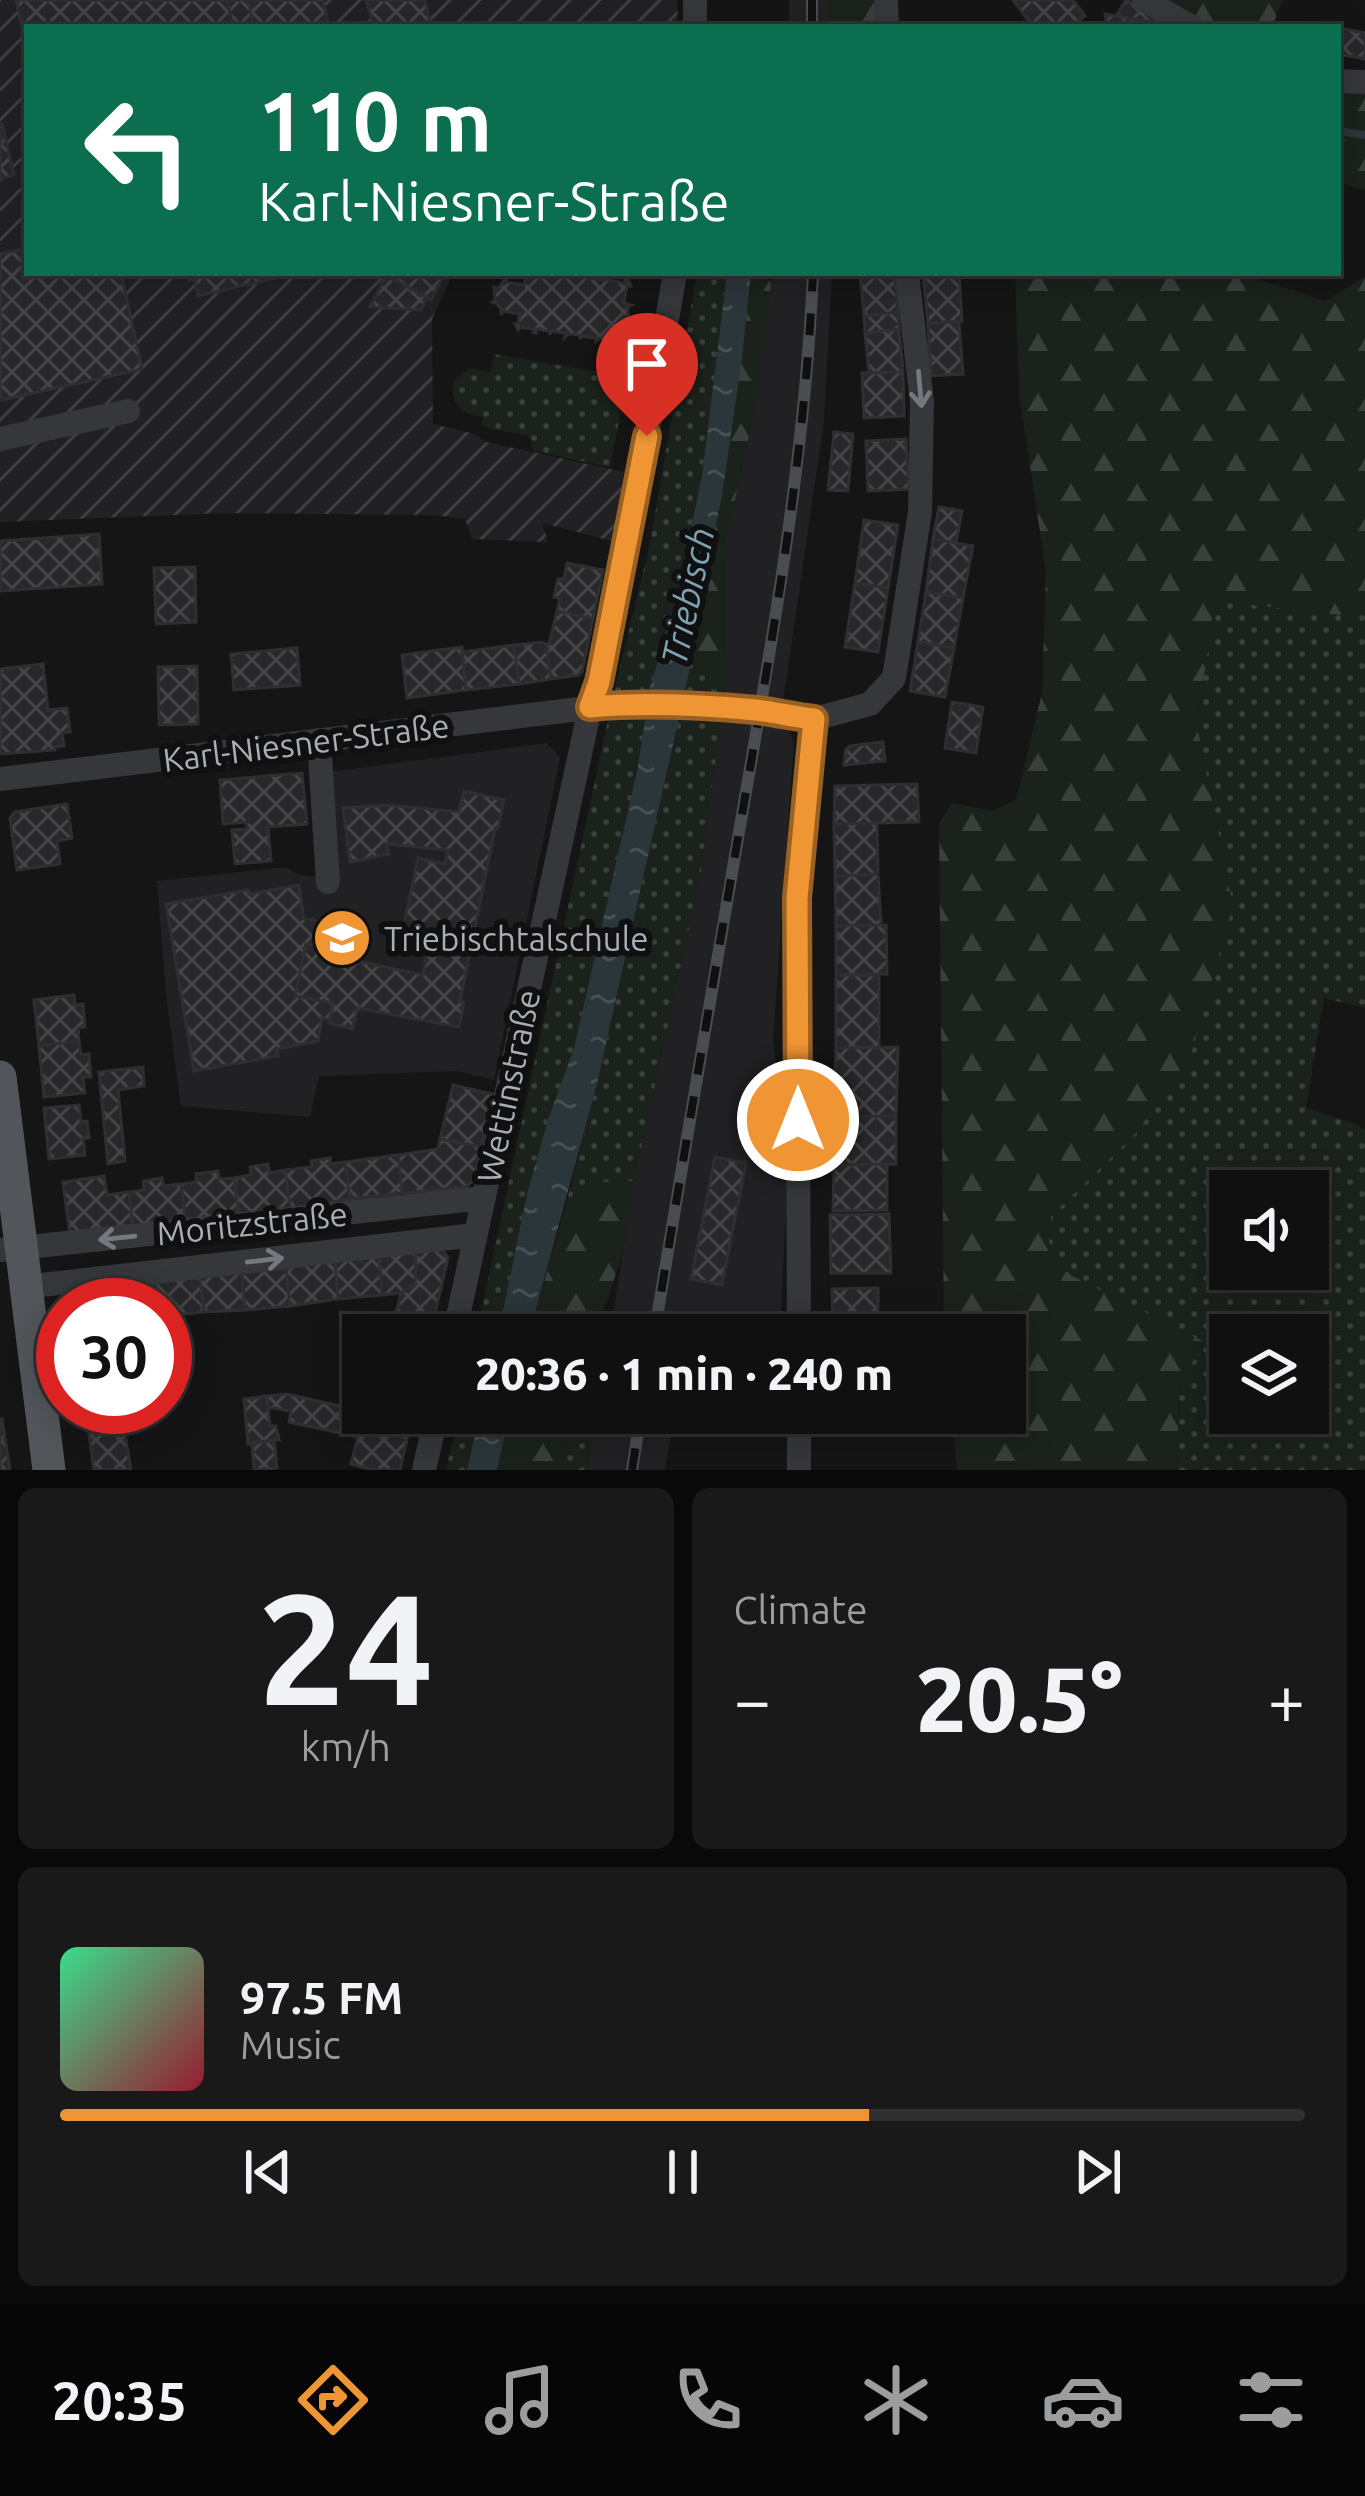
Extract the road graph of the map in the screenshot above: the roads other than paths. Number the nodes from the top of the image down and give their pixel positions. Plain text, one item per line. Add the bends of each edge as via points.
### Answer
1 (1144, 0) edge
2 (1187, 24) edge
3 (674, 276) edge
4 (907, 276) edge
5 (128, 411) dead end
6 (0, 439) edge
7 (602, 706) junction
8 (814, 719) junction
9 (319, 740) junction
10 (0, 779) edge
11 (328, 882) dead end
12 (0, 1077) edge
13 (484, 1198) junction
14 (476, 1235) junction
15 (10, 1249) edge
16 (24, 1287) junction
17 (459, 1314) edge
18 (799, 1314) edge
19 (432, 1434) edge
20 (799, 1434) edge
21 (49, 1470) edge
22 (424, 1470) edge
23 (799, 1470) edge

1 - 2 street
3 - 7 street, Wettinstraße via 599,682
4 -> 8 street via 922,402 920,512 894,678 870,704
5 - 6 street
7 - 8 street, Karl-Niesner-Straße
7 - 9 street, Karl-Niesner-Straße
7 - 13 street, Wettinstraße
8 - 18 street via 797,898
9 - 10 street, Karl-Niesner-Straße
9 - 11 street
12 - 15 main road
13 - 14 street, Wettinstraße
13 -> 15 street, Moritzstraße
16 -> 14 street, Moritzstraße
14 - 17 street, Wettinstraße
15 - 16 main road
16 - 21 main road
19 - 22 street
20 - 23 street

